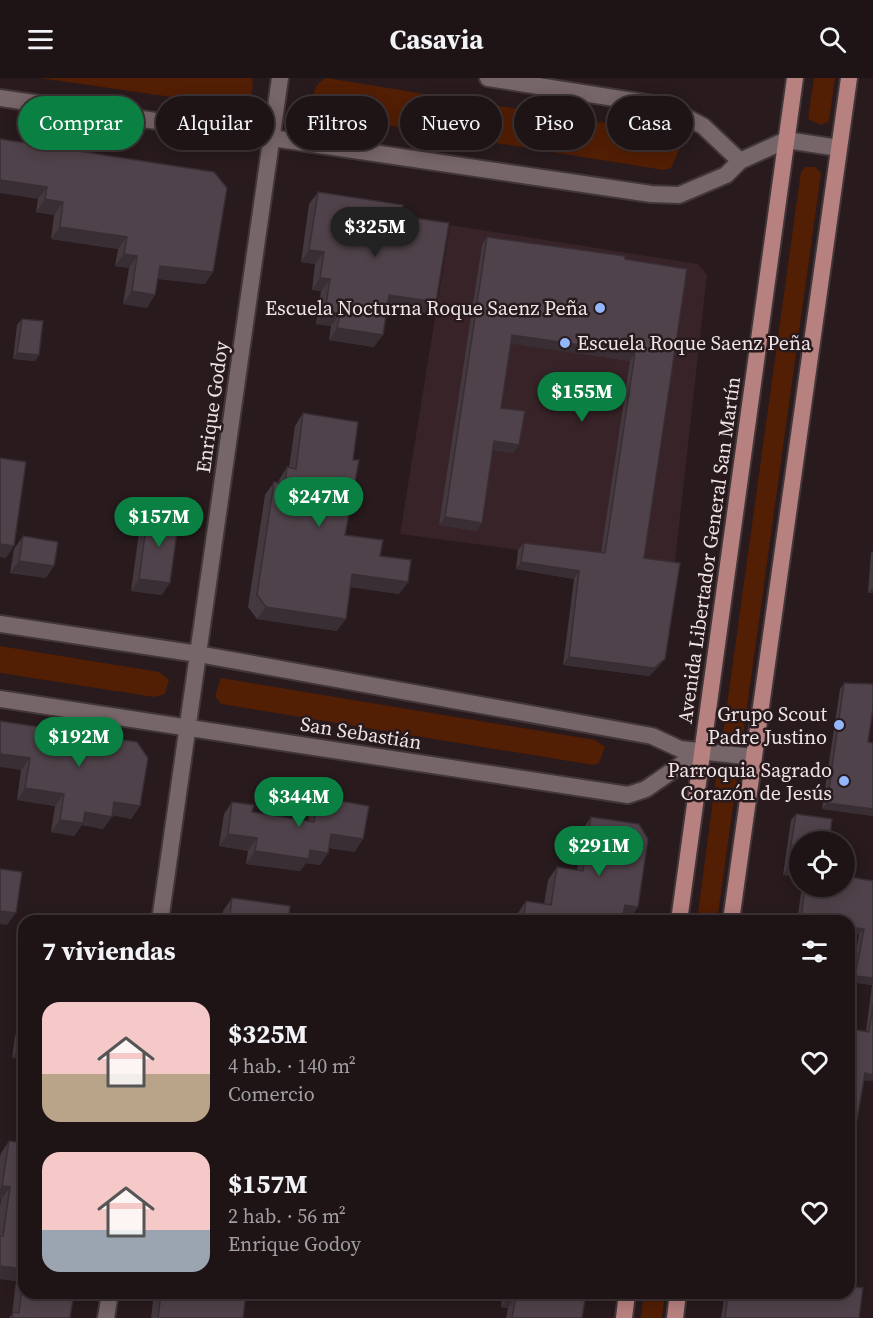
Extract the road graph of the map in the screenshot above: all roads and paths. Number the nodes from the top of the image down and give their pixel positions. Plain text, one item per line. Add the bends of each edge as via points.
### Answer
1 (280, 78) edge
2 (488, 78) edge
3 (795, 78) edge
4 (849, 78) edge
5 (0, 98) edge
6 (156, 120) edge
7 (274, 122) edge
8 (274, 136) edge
9 (786, 140) junction
10 (839, 148) junction
11 (270, 150) edge
12 (740, 161) junction
13 (0, 624) edge
14 (198, 654) junction
15 (0, 699) edge
16 (187, 727) junction
17 (702, 750) junction
18 (753, 757) junction
19 (161, 915) edge
20 (680, 915) edge
21 (731, 915) edge
22 (109, 1299) edge
23 (626, 1299) edge
24 (677, 1299) edge
25 (106, 1318) edge
26 (624, 1318) edge
27 (675, 1318) edge

1 - 7 street, Enrique Godoy
2 - 12 street via 665,106 703,126
3 - 9 main road, Avenida Libertador General San Martín
4 - 10 main road
5 - 6 street
8 - 12 street via 679,195 726,175
9 - 10 street
9 - 12 street
9 - 17 main road, Avenida Libertador General San Martín
10 - 18 main road
11 - 14 street, Enrique Godoy
13 - 14 street
14 - 16 street, Enrique Godoy
14 - 17 street via 652,736 680,749
15 - 16 street, San Sebastián
16 - 17 street, San Sebastián via 628,795 646,789
16 - 19 street, Enrique Godoy
17 - 18 street
17 - 20 main road, Avenida Libertador General San Martín
18 - 21 main road
22 - 25 street
23 - 26 main road
24 - 27 main road

